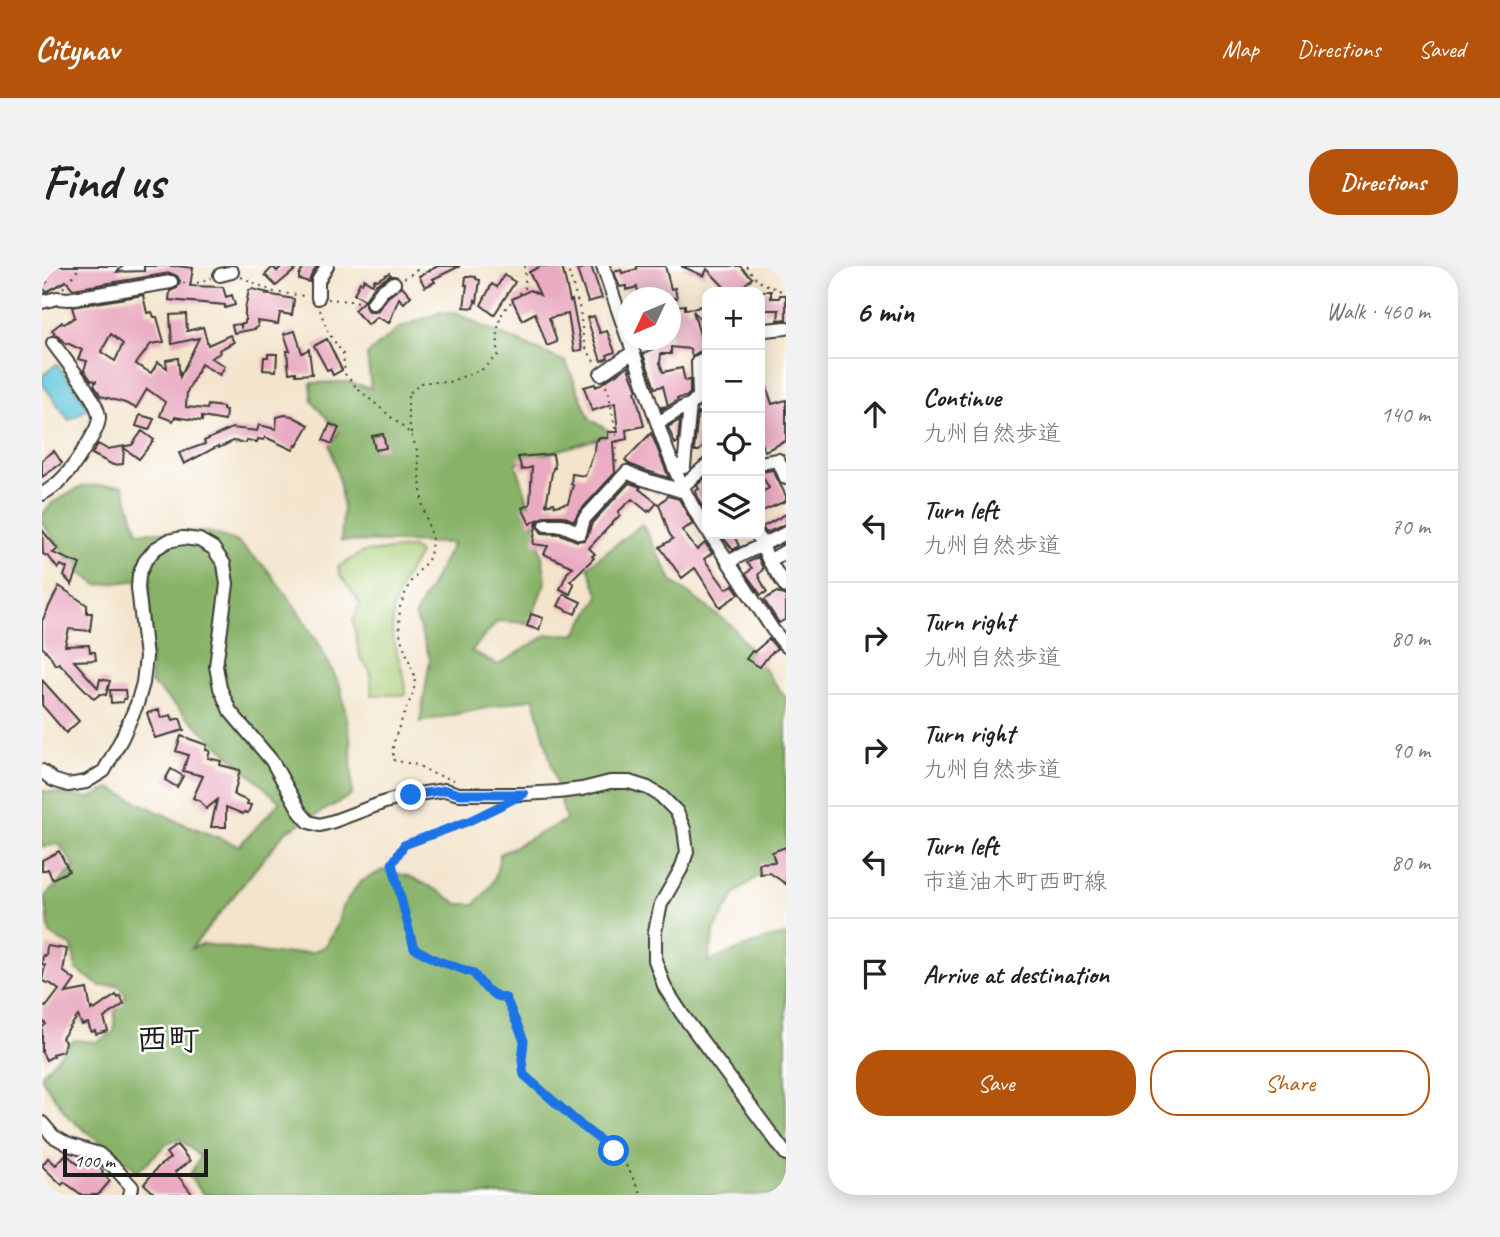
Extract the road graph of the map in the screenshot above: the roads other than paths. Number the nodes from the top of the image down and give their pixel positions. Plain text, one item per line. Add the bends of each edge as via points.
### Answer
1 (327, 266) edge
2 (603, 266) edge
3 (171, 282) road end
4 (394, 283) road end
5 (318, 298) road end
6 (42, 302) edge
7 (373, 303) road end
8 (618, 309) edge
9 (786, 328) edge
10 (765, 330) edge
11 (53, 343) dead end
12 (624, 350) edge
13 (632, 350) edge
14 (702, 360) edge
15 (601, 373) road end
16 (690, 405) junction
17 (658, 423) junction
18 (765, 462) edge
19 (673, 465) junction
20 (702, 471) edge
21 (786, 478) edge
22 (684, 489) junction
23 (42, 494) edge
24 (702, 522) edge
25 (546, 525) dead end
26 (786, 533) edge
27 (714, 539) edge
28 (759, 540) edge
29 (786, 551) edge
30 (730, 561) junction
31 (769, 561) junction
32 (786, 587) edge
33 (780, 628) edge
34 (786, 646) edge
35 (42, 771) edge
36 (42, 1123) edge
37 (786, 1154) edge
38 (130, 1195) edge

1 - 5 street via 318,281
2 - 8 street
3 - 6 street
4 - 7 street
9 - 10 street
11 - 23 street via 95,402 99,418 70,470
12 - 15 street
13 - 17 street
14 - 16 street via 698,362 699,397
16 - 17 street
16 - 19 street via 684,467
17 - 19 street
18 - 21 street via 778,460
19 - 22 street
20 - 22 street
22 - 24 street
22 - 25 street via 627,472 584,519 580,533 562,525
26 - 28 street
27 - 30 street
28 - 30 street
28 - 31 street
29 - 31 street
30 - 33 street
31 - 32 street
33 - 34 street
35 - 37 street via 68,785 86,782 104,771 143,683 146,657 139,575 155,549 168,541 199,540 213,548 224,564 227,584 216,666 220,688 230,711 272,761 309,822 320,825 385,802 446,790 459,794 558,793 610,782 648,788 677,812 687,852 661,904 655,960 665,988 682,1014
36 - 38 street via 61,1141 99,1154 132,1187

